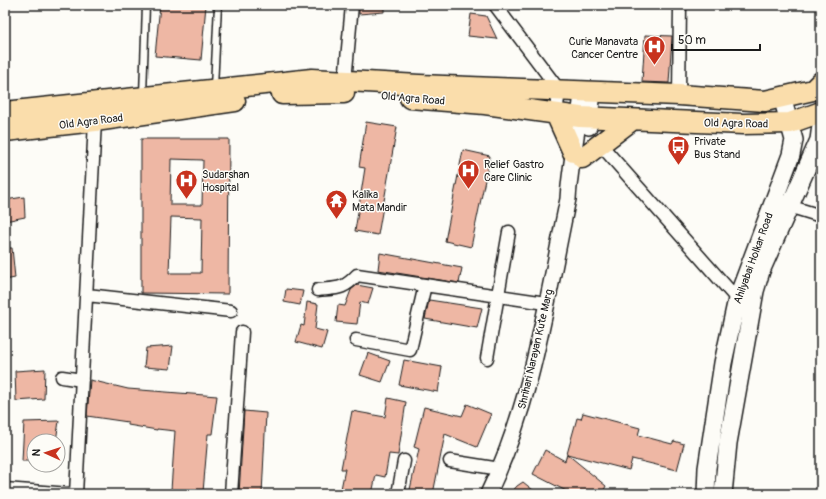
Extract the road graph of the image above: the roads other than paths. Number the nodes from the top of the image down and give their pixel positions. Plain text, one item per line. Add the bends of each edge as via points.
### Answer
1 (146, 5) edge
2 (218, 5) edge
3 (352, 5) edge
4 (496, 5) edge
5 (680, 5) edge
6 (345, 81) junction
7 (214, 90) junction
8 (559, 90) junction
9 (588, 92) junction
10 (818, 93) edge
11 (679, 95) junction
12 (773, 99) junction
13 (144, 105) junction
14 (5, 112) edge
15 (821, 112) edge
16 (556, 114) junction
17 (586, 118) junction
18 (632, 120) junction
19 (96, 121) junction
20 (790, 123) junction
21 (821, 125) edge
22 (5, 131) edge
23 (600, 144) junction
24 (577, 155) junction
25 (782, 204) junction
26 (821, 216) edge
27 (509, 232) dead end
28 (425, 285) junction
29 (318, 290) dead end
30 (87, 295) junction
31 (499, 296) junction
32 (737, 299) junction
33 (546, 302) junction
34 (231, 311) dead end
35 (242, 332) dead end
36 (356, 340) dead end
37 (76, 348) dead end
38 (487, 358) dead end
39 (83, 361) junction
40 (62, 377) dead end
41 (82, 380) junction
42 (404, 461) dead end
43 (450, 461) dead end
44 (500, 469) junction
45 (5, 489) edge
46 (70, 494) edge
47 (76, 494) edge
48 (231, 494) edge
49 (398, 494) edge
50 (488, 494) edge
51 (706, 494) edge
52 (723, 494) edge

1 - 13 lane
2 - 7 lane
3 - 6 street
4 - 8 street
5 - 11 street
6 - 7 main road, Old Agra Road via 312,79
6 - 8 main road, Old Agra Road
7 - 13 main road, Old Agra Road
8 - 9 main road, Old Agra Road
8 - 16 street
9 - 11 main road, Old Agra Road
9 - 17 street, Shrihari Narayan Kute Marg
10 - 12 main road, Old Agra Road
11 - 12 main road, Old Agra Road
12 - 20 main road, Ahilyabai Holkar Road
13 - 14 main road, Old Agra Road
13 - 16 main road, Old Agra Road via 286,94 356,93 485,104
13 - 19 main road, Old Agra Road
15 - 20 main road, Old Agra Road
16 - 17 main road, Old Agra Road
16 - 24 main road
17 - 18 main road, Old Agra Road
17 - 24 street, Shrihari Narayan Kute Marg
18 - 20 main road, Old Agra Road
18 - 23 main road
19 - 22 main road, Old Agra Road
19 - 30 street
20 - 25 main road, Ahilyabai Holkar Road via 794,140
21 - 25 main road, Ahilyabai Holkar Road via 819,140
23 - 24 main road
23 - 32 street
24 - 33 street, Shrihari Narayan Kute Marg via 570,168 568,198
25 - 26 street
25 - 32 main road, Ahilyabai Holkar Road
25 - 52 main road, Ahilyabai Holkar Road via 755,291 728,443
27 - 31 street
28 - 29 street via 357,275 340,289
28 - 31 street
28 - 36 street via 410,350
30 - 34 street
30 - 39 street
31 - 33 street
31 - 38 street
32 - 51 main road, Ahilyabai Holkar Road via 723,363 707,468
33 - 44 street, Shrihari Narayan Kute Marg via 524,403
35 - 48 street
37 - 39 street
39 - 41 street
40 - 41 street
41 - 47 street
42 - 49 street
43 - 44 street
44 - 50 street, Shrihari Narayan Kute Marg
45 - 46 street

